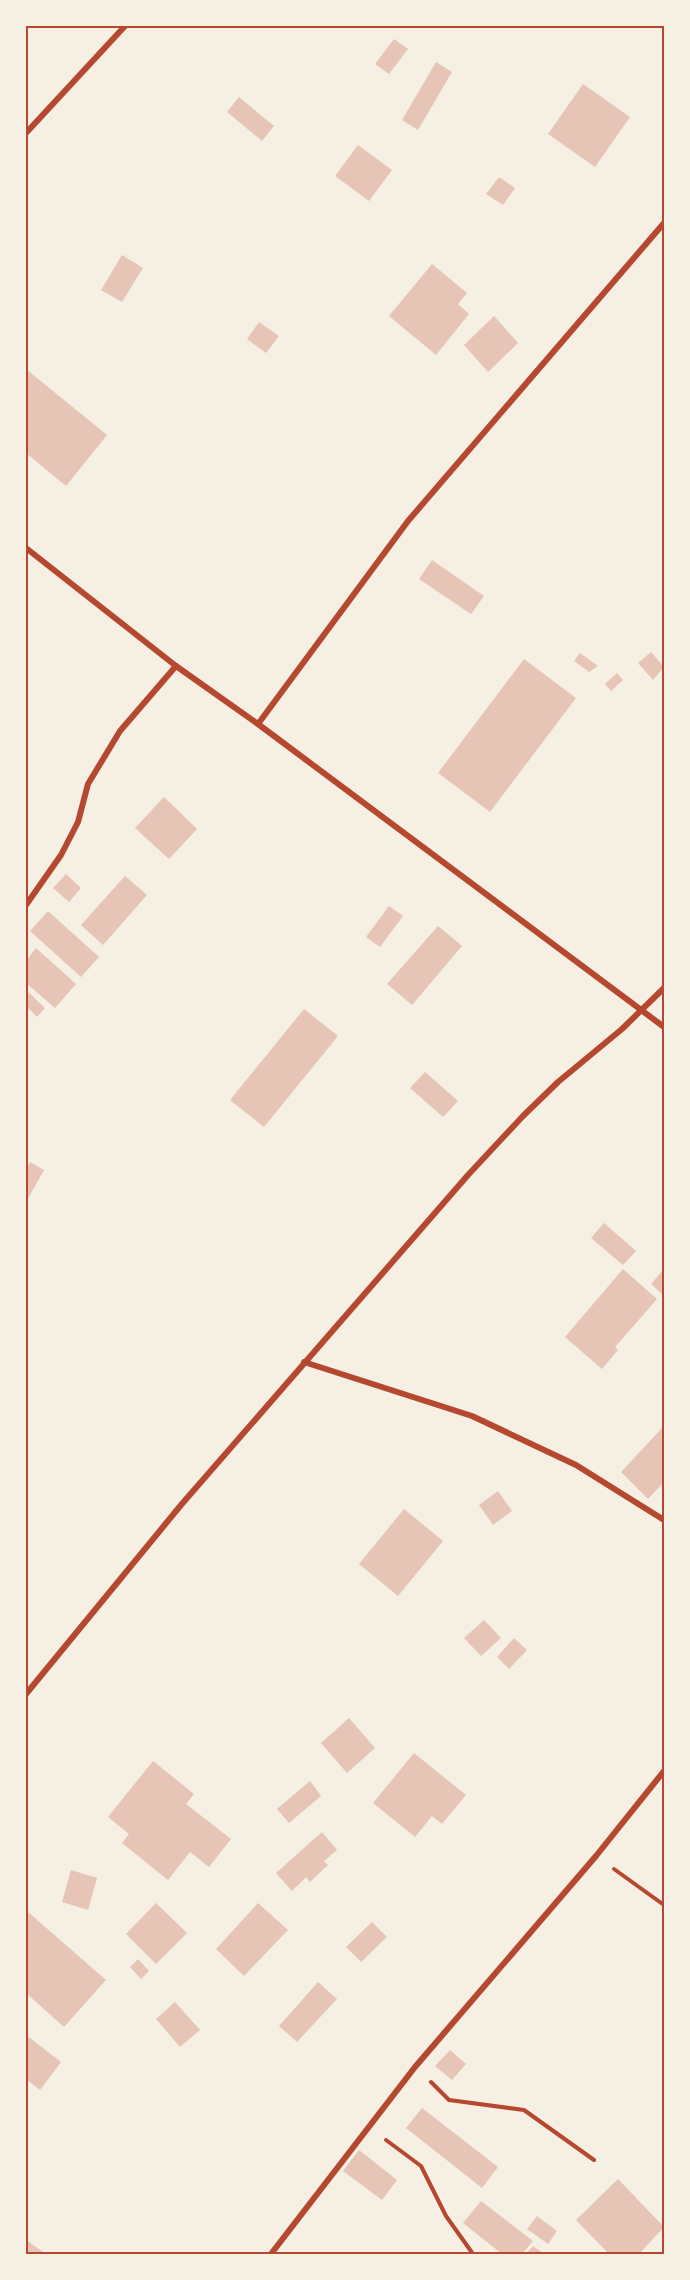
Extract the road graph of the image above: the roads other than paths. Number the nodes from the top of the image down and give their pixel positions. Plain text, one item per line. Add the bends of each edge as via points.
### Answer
1 (125, 26) edge
2 (26, 133) edge
3 (664, 223) edge
4 (26, 548) edge
5 (176, 666) junction
6 (258, 724) junction
7 (26, 905) edge
8 (664, 988) edge
9 (641, 1011) junction
10 (664, 1027) edge
11 (304, 1362) junction
12 (664, 1520) edge
13 (26, 1694) edge
14 (664, 1771) edge
15 (271, 2254) edge

1 - 2 street
3 - 6 street via 408,520
4 - 5 street
5 - 6 street
5 - 7 street via 120,731 88,784 78,822 61,855
6 - 9 street
8 - 9 street
9 - 10 street
9 - 11 street via 523,1116
11 - 12 street via 472,1416 576,1465
11 - 13 street
14 - 15 street via 415,2067

